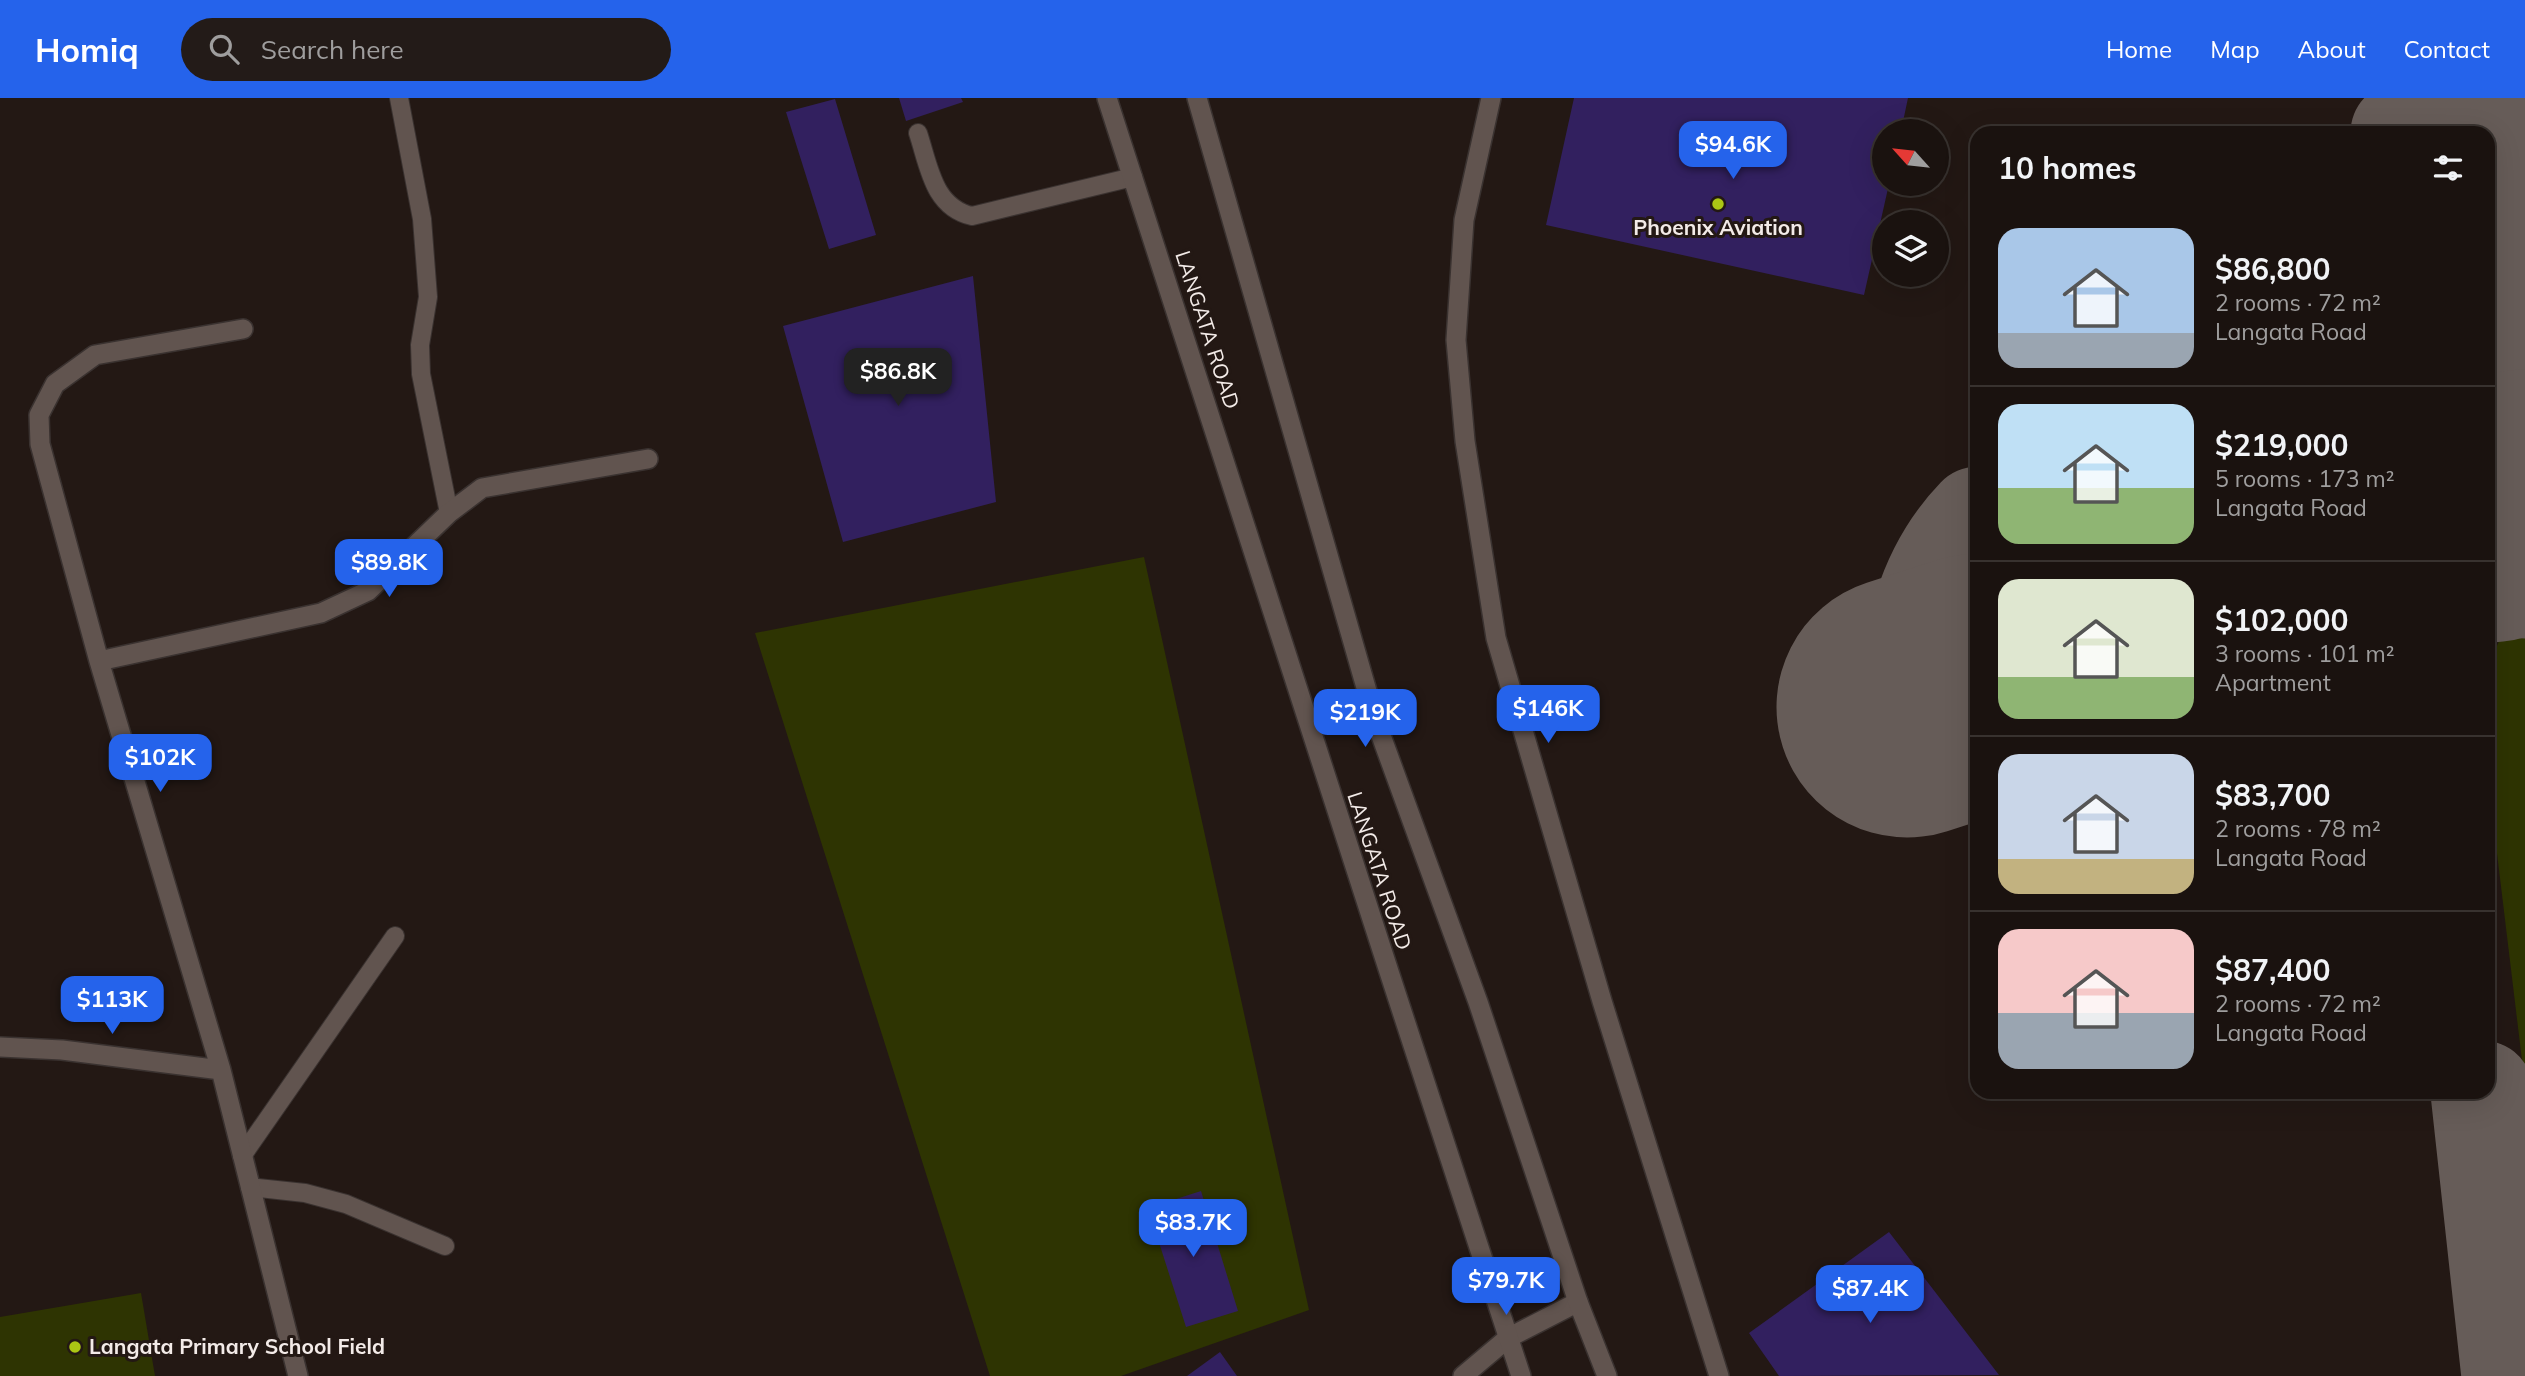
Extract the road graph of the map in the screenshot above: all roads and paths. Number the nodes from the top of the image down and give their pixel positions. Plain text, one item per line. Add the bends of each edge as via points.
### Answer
1 (399, 98) edge
2 (1107, 98) edge
3 (1197, 98) edge
4 (1491, 98) edge
5 (918, 133) dead end
6 (1133, 177) junction
7 (243, 329) dead end
8 (648, 459) dead end
9 (449, 513) junction
10 (99, 661) junction
11 (395, 936) dead end
12 (0, 1046) edge
13 (221, 1070) junction
14 (242, 1156) junction
15 (250, 1187) junction
16 (444, 1246) dead end
17 (1578, 1302) junction
18 (1508, 1338) junction
19 (298, 1376) edge
20 (1462, 1376) edge
21 (1521, 1376) edge
22 (1606, 1376) edge
23 (1719, 1376) edge

1 - 9 lane via 422,219 428,297 421,374
2 - 6 street, LANGATA ROAD
3 - 17 street via 1375,719 1478,1002
4 - 23 street via 1464,220 1456,340 1465,441 1496,638
5 - 6 lane via 936,191 950,206 972,216
6 - 18 street, LANGATA ROAD
7 - 10 street via 95,355 55,384 38,415 40,444
8 - 9 street via 482,488
9 - 10 street via 368,591 321,613
10 - 13 street
11 - 14 lane
12 - 13 street
13 - 14 street
14 - 15 street
15 - 16 lane via 346,1203
15 - 19 street
17 - 18 street
17 - 22 street
18 - 20 street
18 - 21 street, LANGATA ROAD

